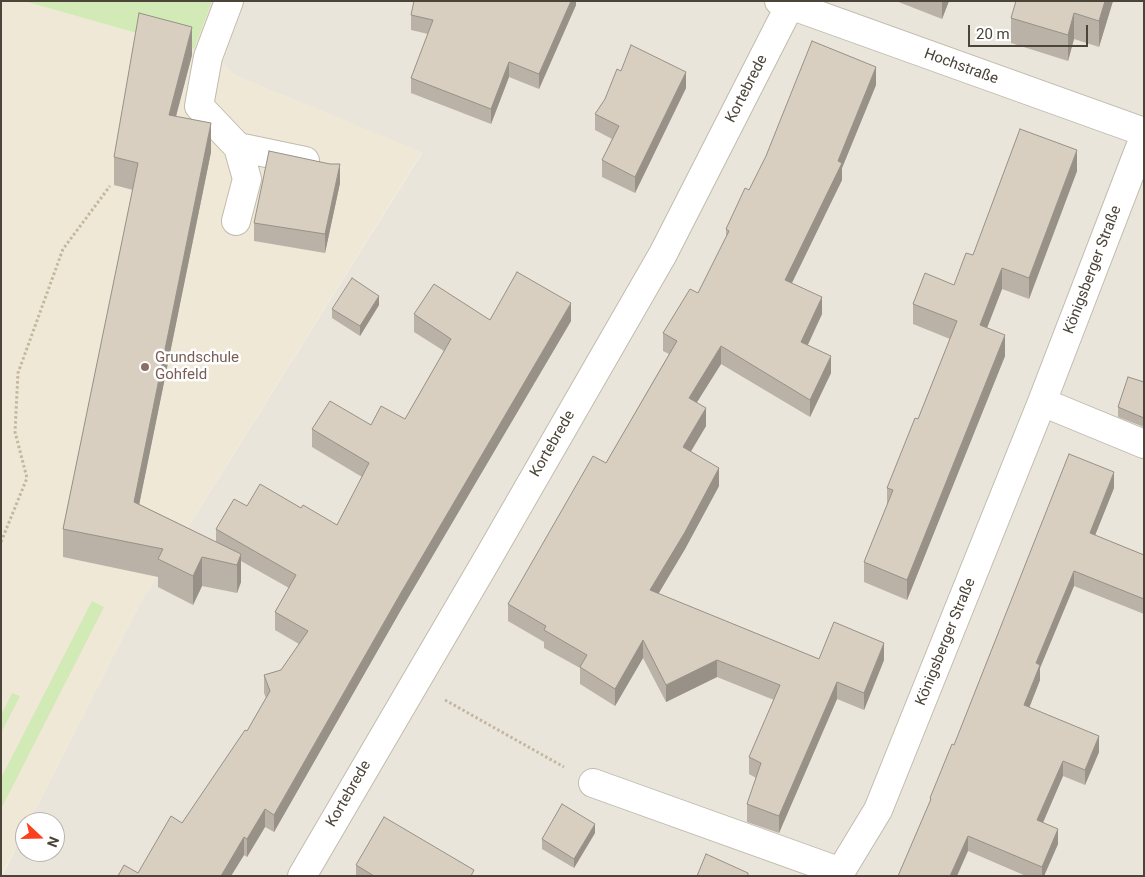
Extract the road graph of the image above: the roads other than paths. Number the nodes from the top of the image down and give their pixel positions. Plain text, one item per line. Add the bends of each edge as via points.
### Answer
1 (229, 1) edge
2 (784, 3) edge
3 (1144, 132) edge
4 (1144, 137) edge
5 (238, 147) junction
6 (333, 167) edge
7 (236, 221) dead end
8 (1042, 402) junction
9 (1144, 444) edge
10 (593, 783) road end
11 (840, 874) edge
12 (302, 876) edge

1 - 5 street via 208,57 200,106
2 - 3 street, Hochstraße
2 - 12 street, Kortebrede via 663,254
4 - 8 street, Königsberger Straße
5 - 6 street
5 - 7 street via 247,180
8 - 9 street
8 - 11 street, Königsberger Straße via 878,810
10 - 11 street

